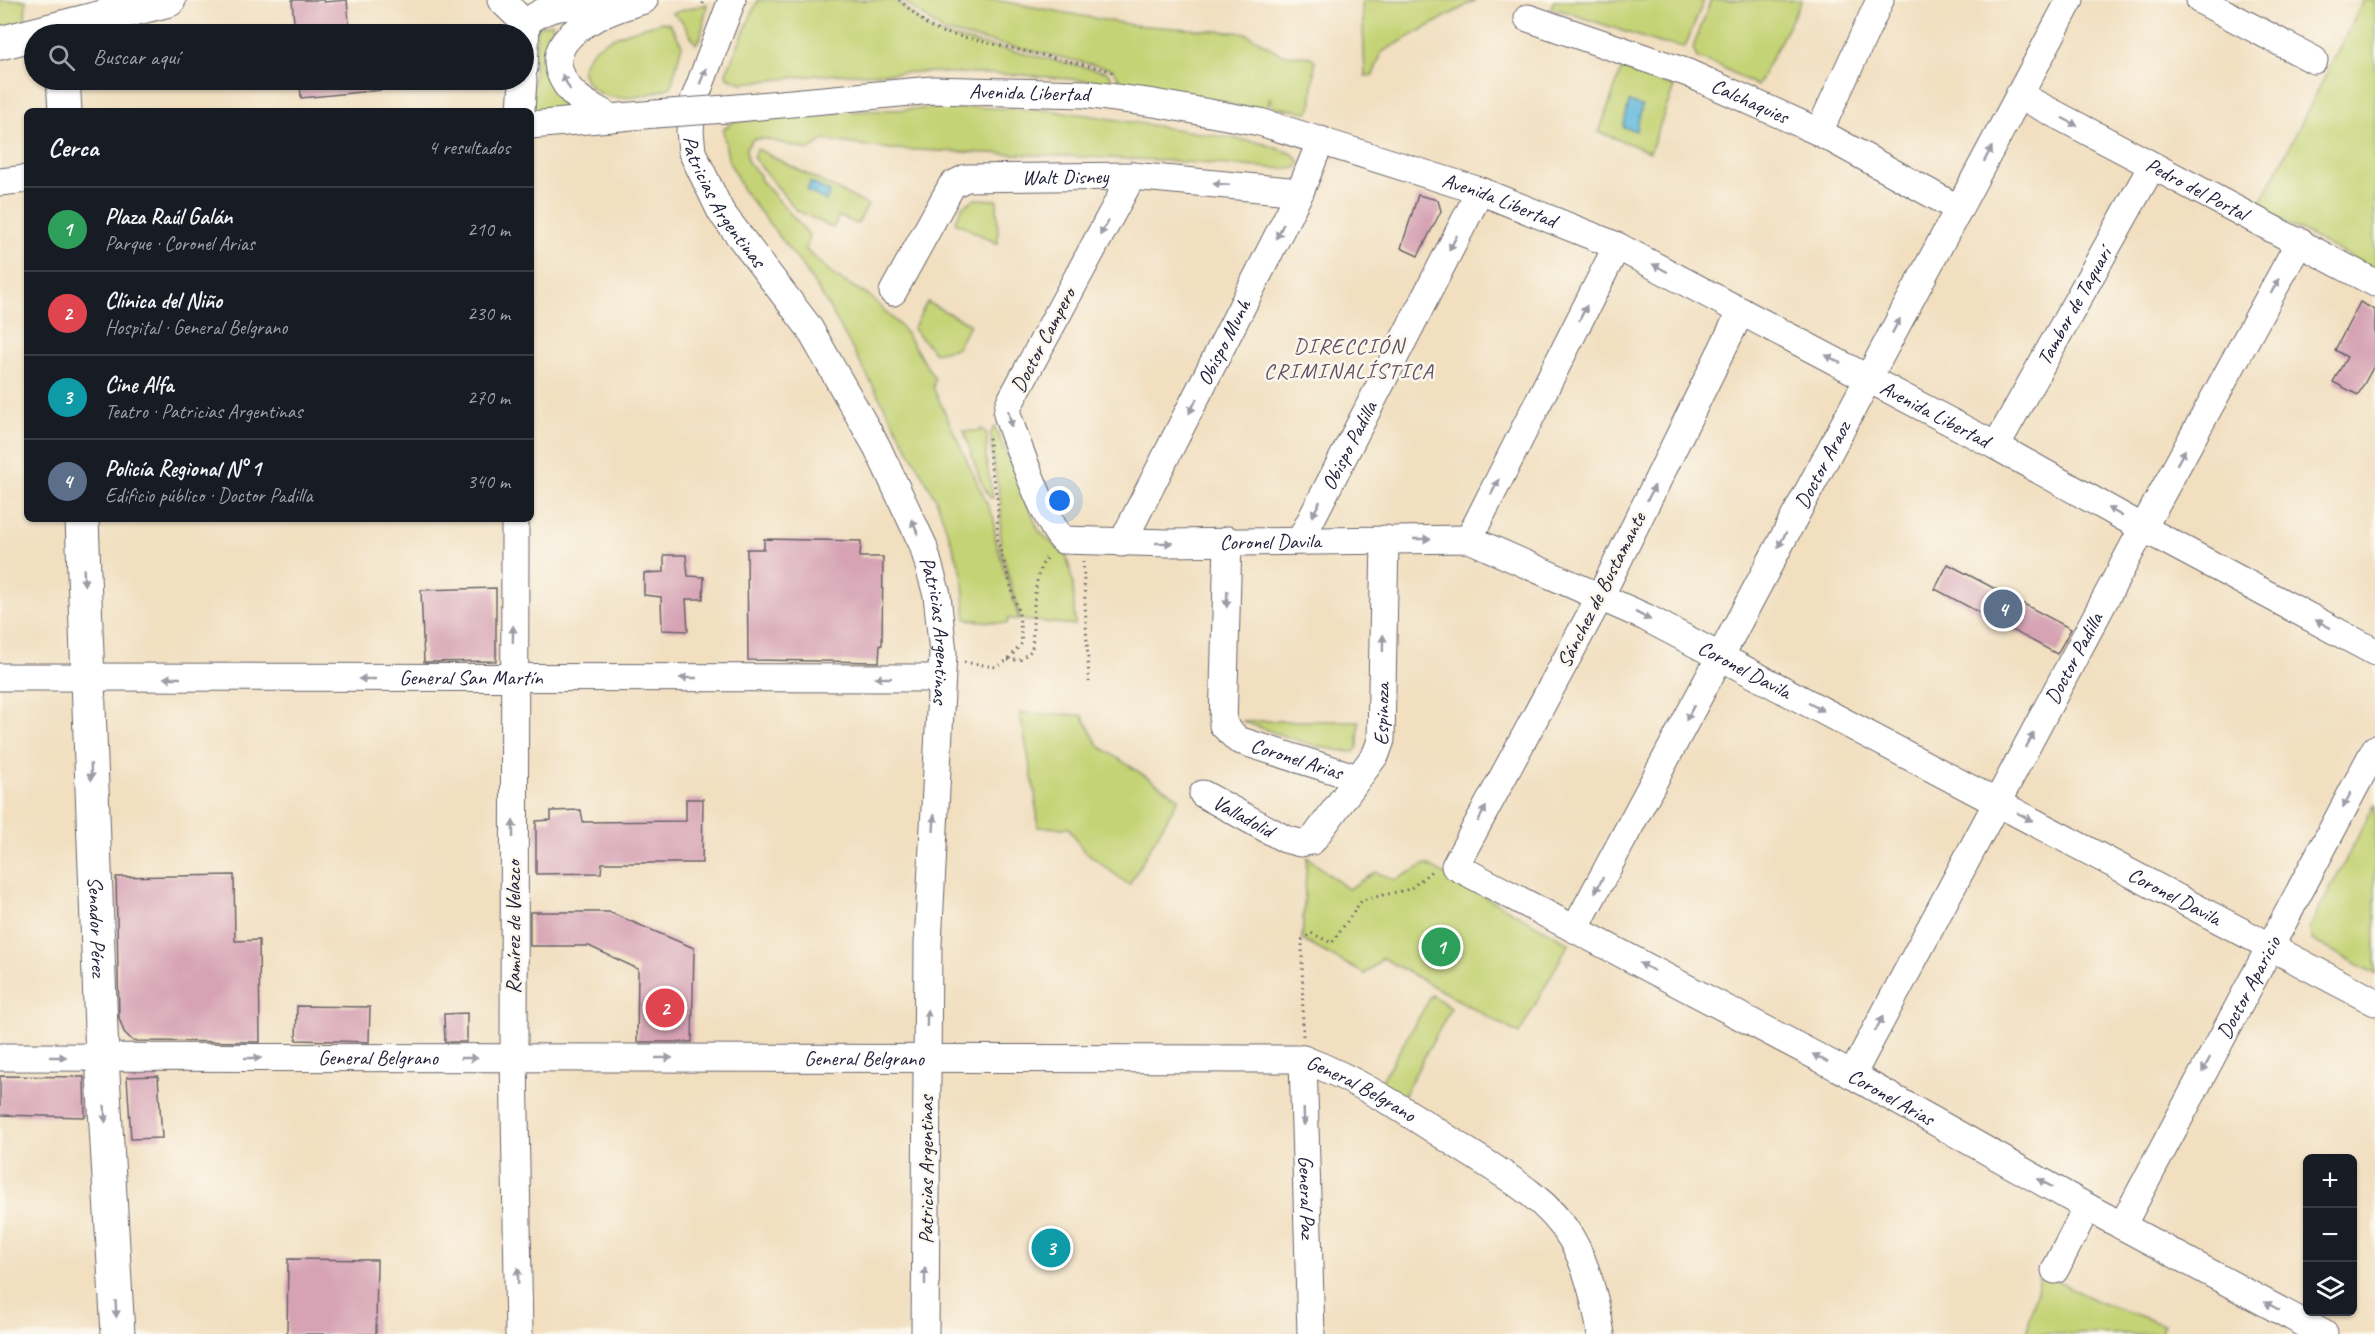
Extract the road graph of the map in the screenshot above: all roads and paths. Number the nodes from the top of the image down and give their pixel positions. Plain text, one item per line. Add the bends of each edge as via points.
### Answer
1 (169, 0) edge
2 (501, 0) edge
3 (732, 0) edge
4 (899, 0) edge
5 (1880, 0) edge
6 (2070, 0) edge
7 (2200, 0) edge
8 (633, 2) edge
9 (1528, 18) dead end
10 (58, 21) edge
11 (526, 24) joint
12 (24, 33) edge
13 (953, 36) dead end
14 (0, 42) edge
15 (2314, 60) dead end
16 (64, 90) edge
17 (522, 90) edge
18 (2019, 95) junction
19 (65, 108) edge
20 (521, 108) edge
21 (611, 118) junction
22 (534, 125) edge
23 (1820, 132) junction
24 (1321, 140) junction
25 (2152, 166) junction
26 (1131, 176) junction
27 (24, 179) edge
28 (0, 182) edge
29 (1480, 190) junction
30 (1300, 192) junction
31 (1959, 209) junction
32 (2300, 241) junction
33 (1617, 246) junction
34 (2375, 283) edge
35 (893, 292) dead end
36 (1741, 311) junction
37 (1868, 377) junction
38 (1010, 423) junction
39 (1996, 446) junction
40 (82, 522) edge
41 (515, 522) edge
42 (2143, 528) junction
43 (1301, 539) junction
44 (1385, 539) junction
45 (1469, 539) junction
46 (1228, 540) junction
47 (1072, 541) junction
48 (1122, 543) junction
49 (1601, 596) junction
50 (2375, 652) edge
51 (1720, 657) junction
52 (1008, 660) junction
53 (942, 665) junction
54 (0, 677) edge
55 (88, 677) junction
56 (513, 679) junction
57 (1089, 682) dead end
58 (2375, 748) edge
59 (1358, 778) junction
60 (1203, 794) dead end
61 (1997, 802) junction
62 (1285, 839) joint
63 (1445, 867) junction
64 (1575, 929) junction
65 (2268, 946) junction
66 (2375, 1002) edge
67 (0, 1057) edge
68 (102, 1058) junction
69 (514, 1058) junction
70 (927, 1058) junction
71 (1303, 1059) junction
72 (1852, 1075) junction
73 (2087, 1207) junction
74 (2122, 1226) junction
75 (2055, 1270) dead end
76 (118, 1334) edge
77 (519, 1334) edge
78 (925, 1334) edge
79 (1311, 1334) edge
80 (1601, 1334) edge
81 (2324, 1334) edge

1 - 10 main road
2 - 11 street
53 -> 3 street, Patricias Argentinas via 933,578 923,545 892,477 823,350 721,212 692,152 693,103
4 - 13 path via 930,27
5 - 23 street
6 - 18 street, Doctor Araoz
7 - 15 street
8 - 11 street via 556,6 542,10
21 -> 8 street via 572,91 562,74 560,55 571,33
9 - 23 street, Calchaquies via 1688,73
12 - 14 main road
16 - 19 main road
17 - 20 street
18 -> 25 street, Pedro del Portal
31 -> 18 street, Doctor Araoz
21 - 22 street, Avenida Libertad
21 - 24 street, Avenida Libertad, bridge via 932,90 1034,90 1154,103 1260,122
23 - 31 street, Calchaquies
24 - 29 street, Avenida Libertad
24 - 30 street, Obispo Munh
25 - 32 street, Pedro del Portal
25 - 39 street, Tambor de Taquarí
30 -> 26 street, Walt Disney
26 - 35 street, Walt Disney via 966,178 952,185
26 -> 38 street, Doctor Campero via 1009,404
27 - 28 street
29 - 33 street, Avenida Libertad
29 -> 43 street, Obispo Padilla
30 -> 48 street, Obispo Munh
37 -> 31 street, Doctor Araoz
32 - 34 street, Pedro del Portal
42 -> 32 street, Doctor Padilla
36 -> 33 street, Avenida Libertad
45 -> 33 street
37 -> 36 street, Avenida Libertad
49 -> 36 street, Sánchez de Bustamante
37 - 39 street, Avenida Libertad
37 -> 51 street, Doctor Araoz
38 - 47 street, Doctor Campero via 1055,533
38 - 52 path via 998,421 990,430 989,454 998,503 997,538 1019,614 1023,643
42 -> 39 street, Avenida Libertad
40 -> 55 main road, Senador Pérez
56 -> 41 street, Ramírez de Velazco
50 -> 42 street, Avenida Libertad
61 -> 42 street, Doctor Padilla
43 - 44 street, Coronel Davila
43 - 46 street, Coronel Davila
44 -> 45 street, Coronel Davila
59 -> 44 street, Espinoza via 1381,740
45 - 49 street, Coronel Davila
48 -> 46 street, Coronel Davila
46 -> 59 street, Coronel Arias via 1223,725 1238,740
47 - 48 street, Coronel Davila
47 - 52 path via 1042,562 1032,650 1020,660
47 - 57 path
49 -> 51 street, Coronel Davila
63 -> 49 street, Sánchez de Bustamante
51 -> 61 street, Coronel Davila
51 -> 64 street, Doctor Araoz
52 - 53 path via 996,667 964,662
53 -> 56 street, General San Martín
70 -> 53 street, Patricias Argentinas via 928,944
54 - 55 street, General San Martín
56 -> 55 street, General San Martín
55 -> 68 main road, Senador Pérez
69 -> 56 street, Ramírez de Velazco
58 -> 65 street, Doctor Aparicio
59 - 62 street, Espinoza via 1312,841
60 - 62 street, Valladolid
61 -> 65 street, Coronel Davila
72 -> 61 street, Doctor Padilla
63 - 64 street, Coronel Arias
63 - 71 path via 1410,889 1362,900 1332,943 1311,933 1302,940
72 -> 64 street, Coronel Arias
65 - 66 street, Coronel Davila
65 -> 74 street, Doctor Aparicio
67 -> 68 street, General Belgrano
68 -> 69 street, General Belgrano
68 -> 76 main road, Senador Pérez
69 -> 70 street, General Belgrano
77 -> 69 street, Ramírez de Velazco
70 - 71 street, General Belgrano
78 -> 70 street, Patricias Argentinas
71 -> 79 street, General Paz
71 - 80 street, General Belgrano via 1399,1107 1523,1186 1570,1237 1585,1268
73 -> 72 street, Coronel Arias
73 - 74 street, Coronel Arias
73 - 75 street
81 -> 74 street, Coronel Arias

